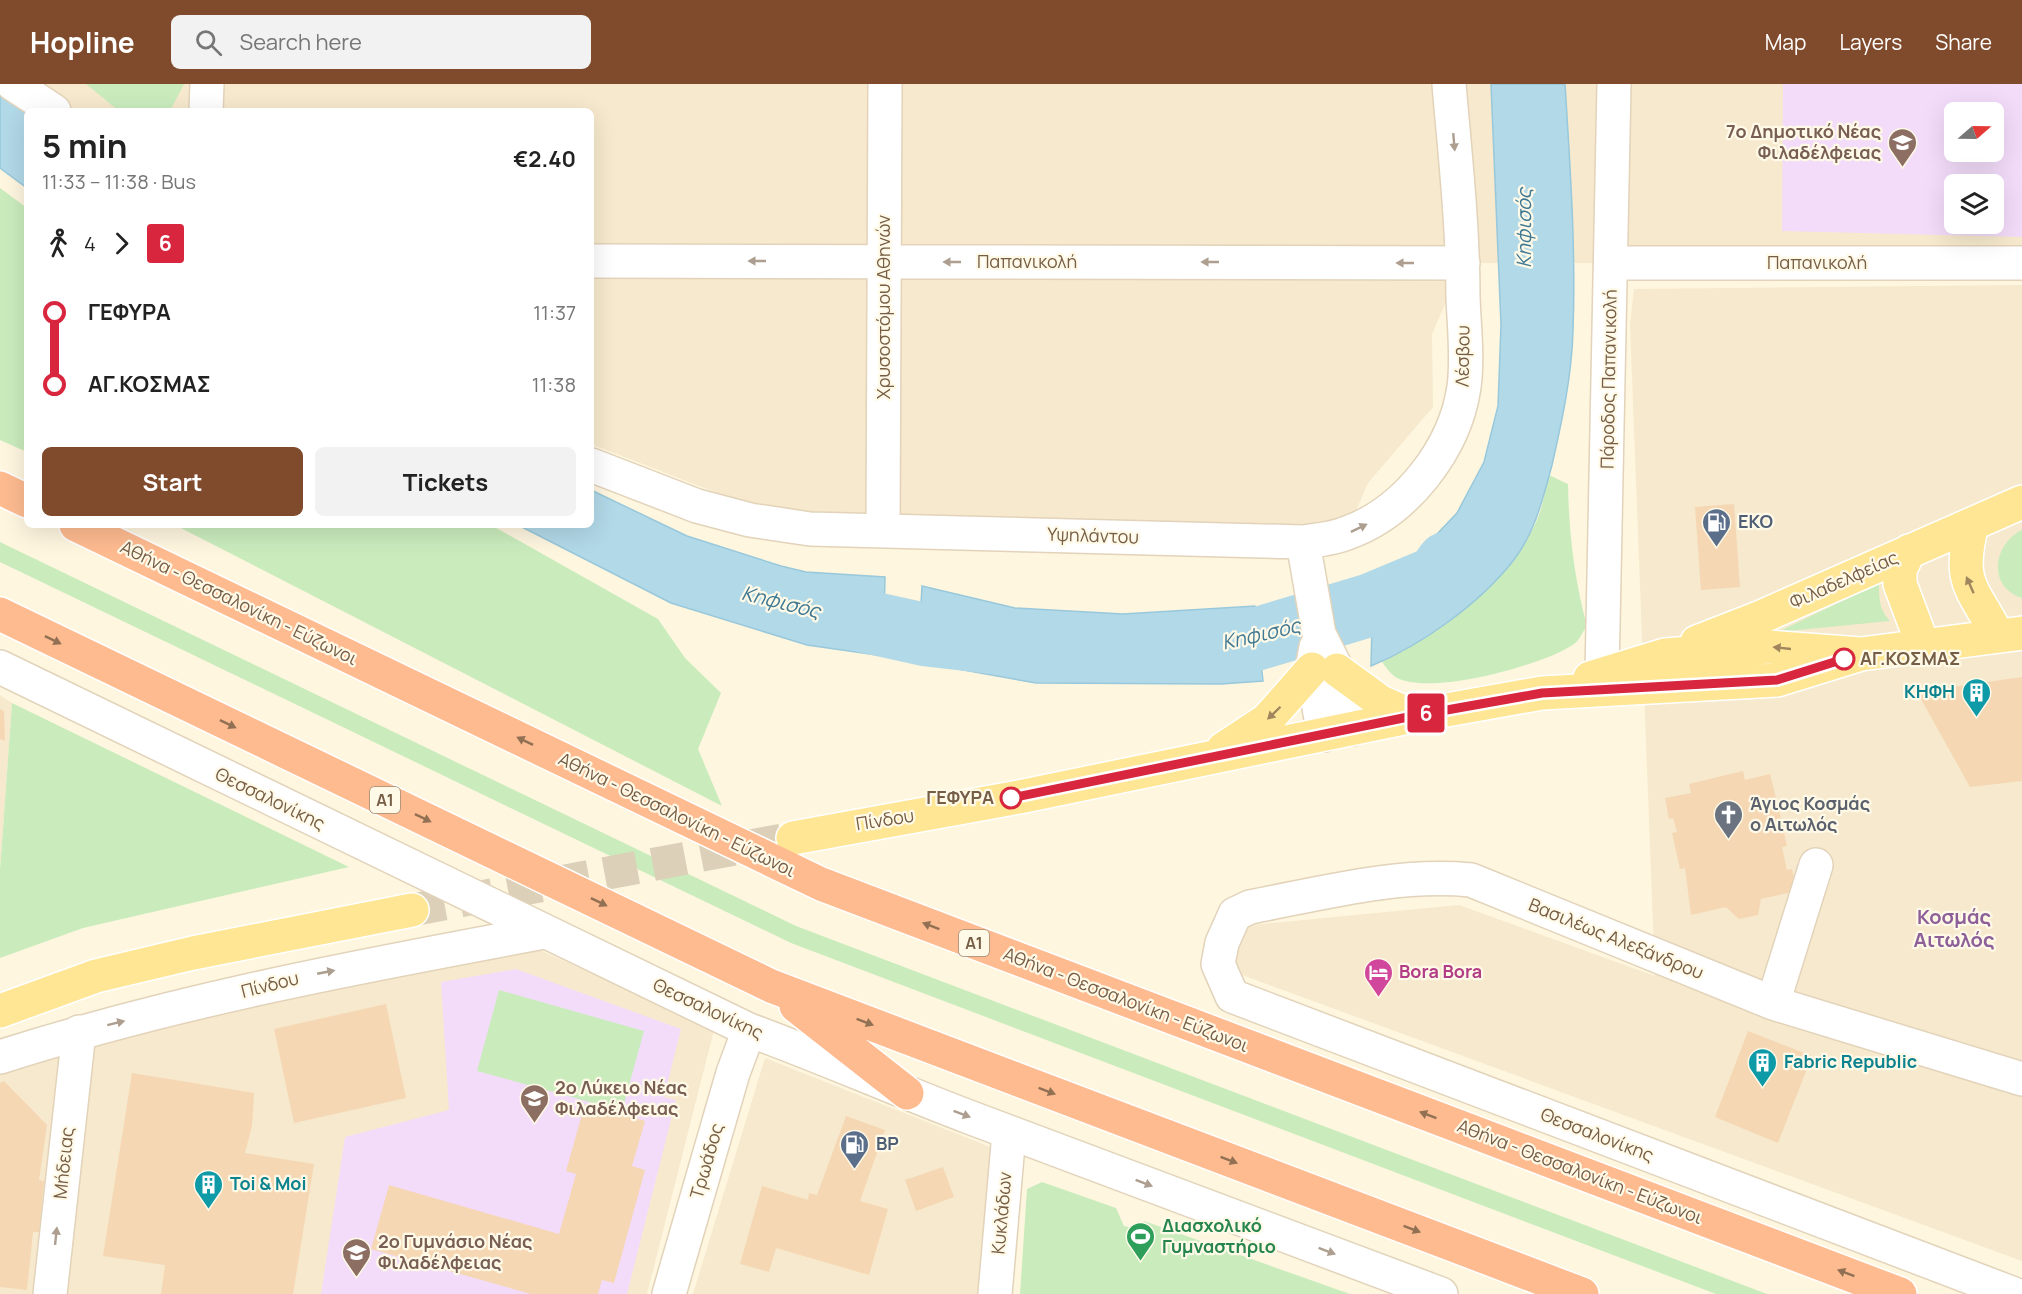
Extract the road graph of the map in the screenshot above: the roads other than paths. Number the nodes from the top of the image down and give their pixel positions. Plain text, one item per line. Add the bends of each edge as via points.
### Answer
1 (13, 84) edge
2 (207, 84) edge
3 (885, 84) edge
4 (1449, 84) edge
5 (1614, 84) edge
6 (49, 108) edge
7 (206, 108) edge
8 (594, 261) edge
9 (885, 261) junction
10 (1463, 263) junction
11 (1612, 263) junction
12 (2022, 263) edge
13 (594, 466) edge
14 (0, 488) edge
15 (24, 500) edge
16 (2022, 502) edge
17 (1972, 524) junction
18 (82, 528) edge
19 (883, 530) junction
20 (1302, 542) junction
21 (1909, 550) junction
22 (0, 614) edge
23 (2010, 635) edge
24 (1924, 648) junction
25 (1861, 654) junction
26 (1665, 655) junction
27 (0, 667) edge
28 (1325, 670) junction
29 (1602, 674) junction
30 (1542, 693) junction
31 (1413, 716) junction
32 (1338, 732) junction
33 (1203, 760) junction
34 (793, 838) tunnel mouth
35 (1816, 865) dead end
36 (412, 910) tunnel mouth
37 (544, 932) junction
38 (1222, 943) joint
39 (771, 986) junction
40 (1773, 1003) junction
41 (0, 1011) edge
42 (749, 1030) junction
43 (79, 1032) junction
44 (0, 1057) edge
45 (2022, 1079) edge
46 (907, 1094) junction
47 (1009, 1132) junction
48 (677, 1293) edge
49 (50, 1294) edge
50 (995, 1294) edge
51 (1441, 1294) edge
52 (1582, 1294) edge
53 (1900, 1294) edge
54 (2014, 1294) edge

1 - 6 street
2 - 7 street
3 - 9 street, Χρυσοστόμου Αθηνών
4 -> 10 street, Λέσβου
5 - 11 street, Πάροδος Παπανικολή
9 -> 8 street, Παπανικολή
10 -> 9 street, Παπανικολή
9 - 19 street, Χρυσοστόμου Αθηνών
20 -> 10 street, Λέσβου via 1346,534 1371,522 1414,486 1448,440 1464,386
11 - 12 street, Παπανικολή
11 - 29 street, Πάροδος Παπανικολή
13 - 19 street, Υψηλάντου via 697,506 750,520 810,529
14 - 15 highway
16 - 17 main road, Φιλαδελφείας
17 - 21 main road, Φιλαδελφείας
23 -> 17 main road via 1965,575 1964,554
53 -> 18 highway, Αθήνα - Θεσσαλονίκη - Εύζωνοι / Α1 via 821,884
19 - 20 street, Υψηλάντου
20 - 28 street
21 - 24 main road via 1900,570 1900,584
21 - 26 main road, Φιλαδελφείας via 1761,617
22 -> 39 highway, Α1
23 - 24 main road
24 - 25 main road
25 -> 26 main road via 1768,647
25 - 30 main road via 1777,680
26 - 29 main road
27 - 37 street, Θεσσαλονίκης
28 - 31 main road
28 - 32 street
28 -> 33 main road via 1267,720
29 - 30 main road
30 - 31 main road, Πίνδου
31 - 32 main road, Πίνδου
32 - 33 main road, Πίνδου
33 - 34 main road, Πίνδου
35 - 40 street
36 - 41 main road via 107,974
37 - 42 street, Θεσσαλονίκης
43 -> 37 street, Πίνδου via 305,976
38 - 40 street, Βασιλέως Αλεξάνδρου via 1234,914 1250,907 1405,879 1471,880
38 - 54 street, Θεσσαλονίκης via 1218,964 1232,996
39 - 46 highway
39 -> 52 highway, Α1
40 - 45 street, Βασιλέως Αλεξάνδρου
42 - 46 street, Θεσσαλονίκης via 819,1055
42 - 48 street, Τρωάδος via 733,1073
43 - 44 street, Πίνδου
49 -> 43 street, Μήδειας
46 -> 47 street, Θεσσαλονίκης
47 - 50 street, Κυκλάδων
47 -> 51 street, Θεσσαλονίκης

